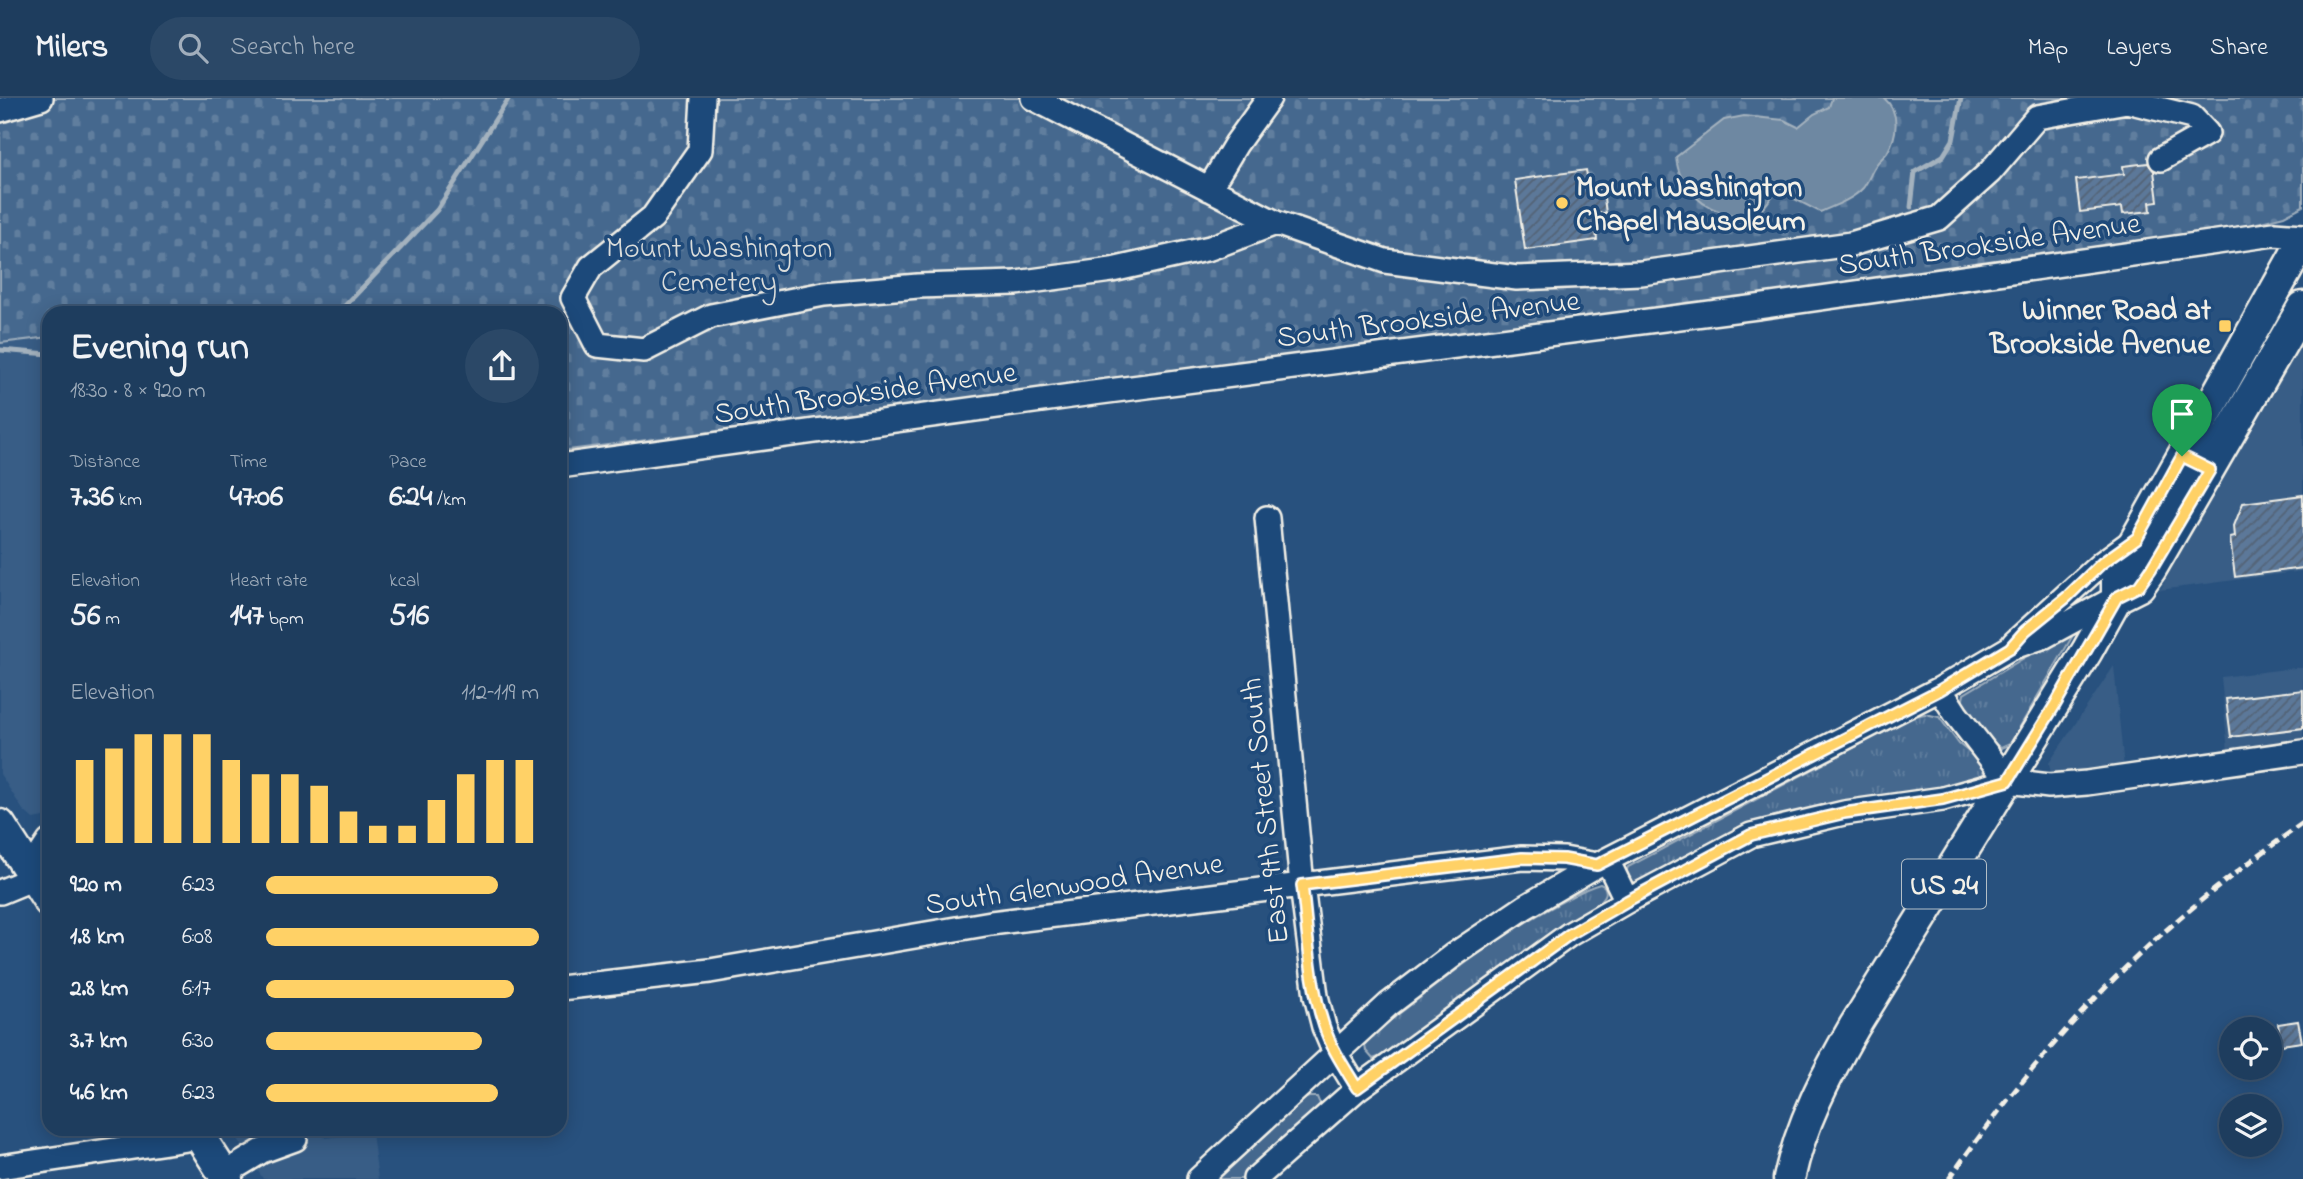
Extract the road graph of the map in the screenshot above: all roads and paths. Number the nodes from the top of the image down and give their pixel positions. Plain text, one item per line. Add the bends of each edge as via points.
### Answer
1 (41, 98) edge
2 (703, 98) edge
3 (1033, 98) edge
4 (1269, 98) edge
5 (2126, 99) edge
6 (2042, 107) edge
7 (0, 110) edge
8 (2161, 159) dead end
9 (1209, 189) junction
10 (1276, 223) junction
11 (2303, 239) edge
12 (2299, 319) edge
13 (2182, 456) junction
14 (567, 465) edge
15 (2210, 470) junction
16 (1267, 518) dead end
17 (2137, 538) junction
18 (2117, 597) junction
19 (2010, 648) junction
20 (1940, 690) junction
21 (2303, 752) edge
22 (2008, 781) junction
23 (0, 825) edge
24 (1602, 863) junction
25 (42, 866) edge
26 (37, 884) edge
27 (1302, 885) junction
28 (0, 892) edge
29 (1627, 901) junction
30 (567, 987) edge
31 (1335, 1053) junction
32 (1357, 1088) junction
33 (181, 1136) edge
34 (200, 1136) edge
35 (294, 1136) edge
36 (0, 1167) edge
37 (225, 1177) edge
38 (1199, 1179) edge
39 (1255, 1179) edge
40 (1789, 1179) edge

1 - 7 street
2 - 10 street via 700,150 653,217 591,267 573,298 597,345 644,350 711,316 824,294 1016,283 1112,270 1210,248
3 - 9 street
4 - 9 street
5 - 6 street
5 - 8 street via 2192,117 2207,133
6 - 10 street via 1990,172 1939,218 1838,246 1641,273 1517,278 1385,261
9 - 10 street
11 - 13 main road, US 24
11 - 14 street, South Brookside Avenue via 2274,234
12 - 15 main road, US 24
13 - 15 main road
13 - 17 main road, US 24
15 - 18 main road, US 24 via 2139,586
16 - 27 street, East 9th Street South
17 - 18 main road, US 24 via 2117,573
17 - 19 street via 2102,563
18 - 19 street via 2045,636
18 - 22 main road, US 24
19 - 20 street
20 - 22 street
20 - 24 street
21 - 22 street via 2087,783 2049,786
22 - 29 street via 1943,799 1844,813 1751,835
22 - 40 main road, US 24 via 1823,1081 1799,1139
23 - 26 main road
24 - 27 street, South Glenwood Avenue via 1522,858
24 - 29 street
24 - 31 street via 1455,954
25 - 26 street
26 - 28 street
27 - 30 street, South Glenwood Avenue via 991,923 710,971
27 - 31 street, East 9th Street South via 1316,996
29 - 32 street via 1570,934
31 - 32 street, East 9th Street South
31 - 38 street
32 - 39 street
33 - 36 street
34 - 37 main road
35 - 37 street

